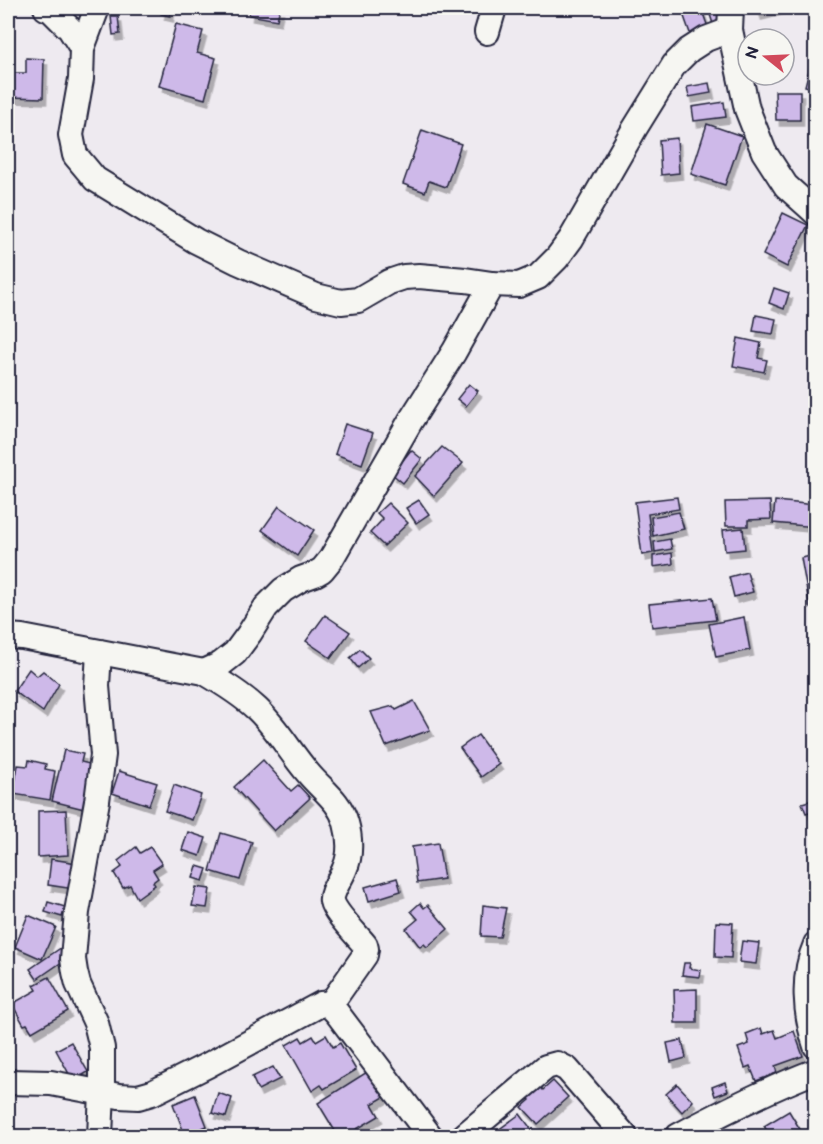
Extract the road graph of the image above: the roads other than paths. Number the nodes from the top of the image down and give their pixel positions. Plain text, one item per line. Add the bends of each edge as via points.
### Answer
1 (46, 8) edge
2 (97, 8) edge
3 (494, 8) edge
4 (731, 19) edge
5 (487, 32) dead end
6 (82, 48) junction
7 (816, 213) edge
8 (492, 284) junction
9 (8, 636) edge
10 (99, 652) junction
11 (204, 672) junction
12 (816, 944) edge
13 (330, 1005) junction
14 (816, 1046) edge
15 (816, 1071) edge
16 (8, 1082) edge
17 (102, 1092) junction
18 (100, 1137) edge
19 (430, 1137) edge
20 (464, 1137) edge
21 (625, 1137) edge
22 (678, 1137) edge

1 - 6 street via 70,29
2 - 6 street
3 - 5 street
4 - 7 street via 747,109 764,152 786,186
4 - 8 street via 674,65 557,258 538,277 519,285
6 - 8 street via 71,135 75,155 95,178 196,241 316,296 341,302 358,300 404,277
8 - 11 street via 331,559 322,570 283,590 235,653
9 - 10 street
10 - 11 street
10 - 17 street via 97,686 103,755 73,959 102,1048
11 - 13 street via 257,709 338,805 346,823 348,859 331,900 366,949
12 - 14 street via 806,981
13 - 17 street via 321,1004 152,1093 128,1097
13 - 19 street
15 - 22 street via 728,1109
16 - 17 street via 51,1083
17 - 18 street
20 - 21 street via 546,1067 557,1064 567,1069

